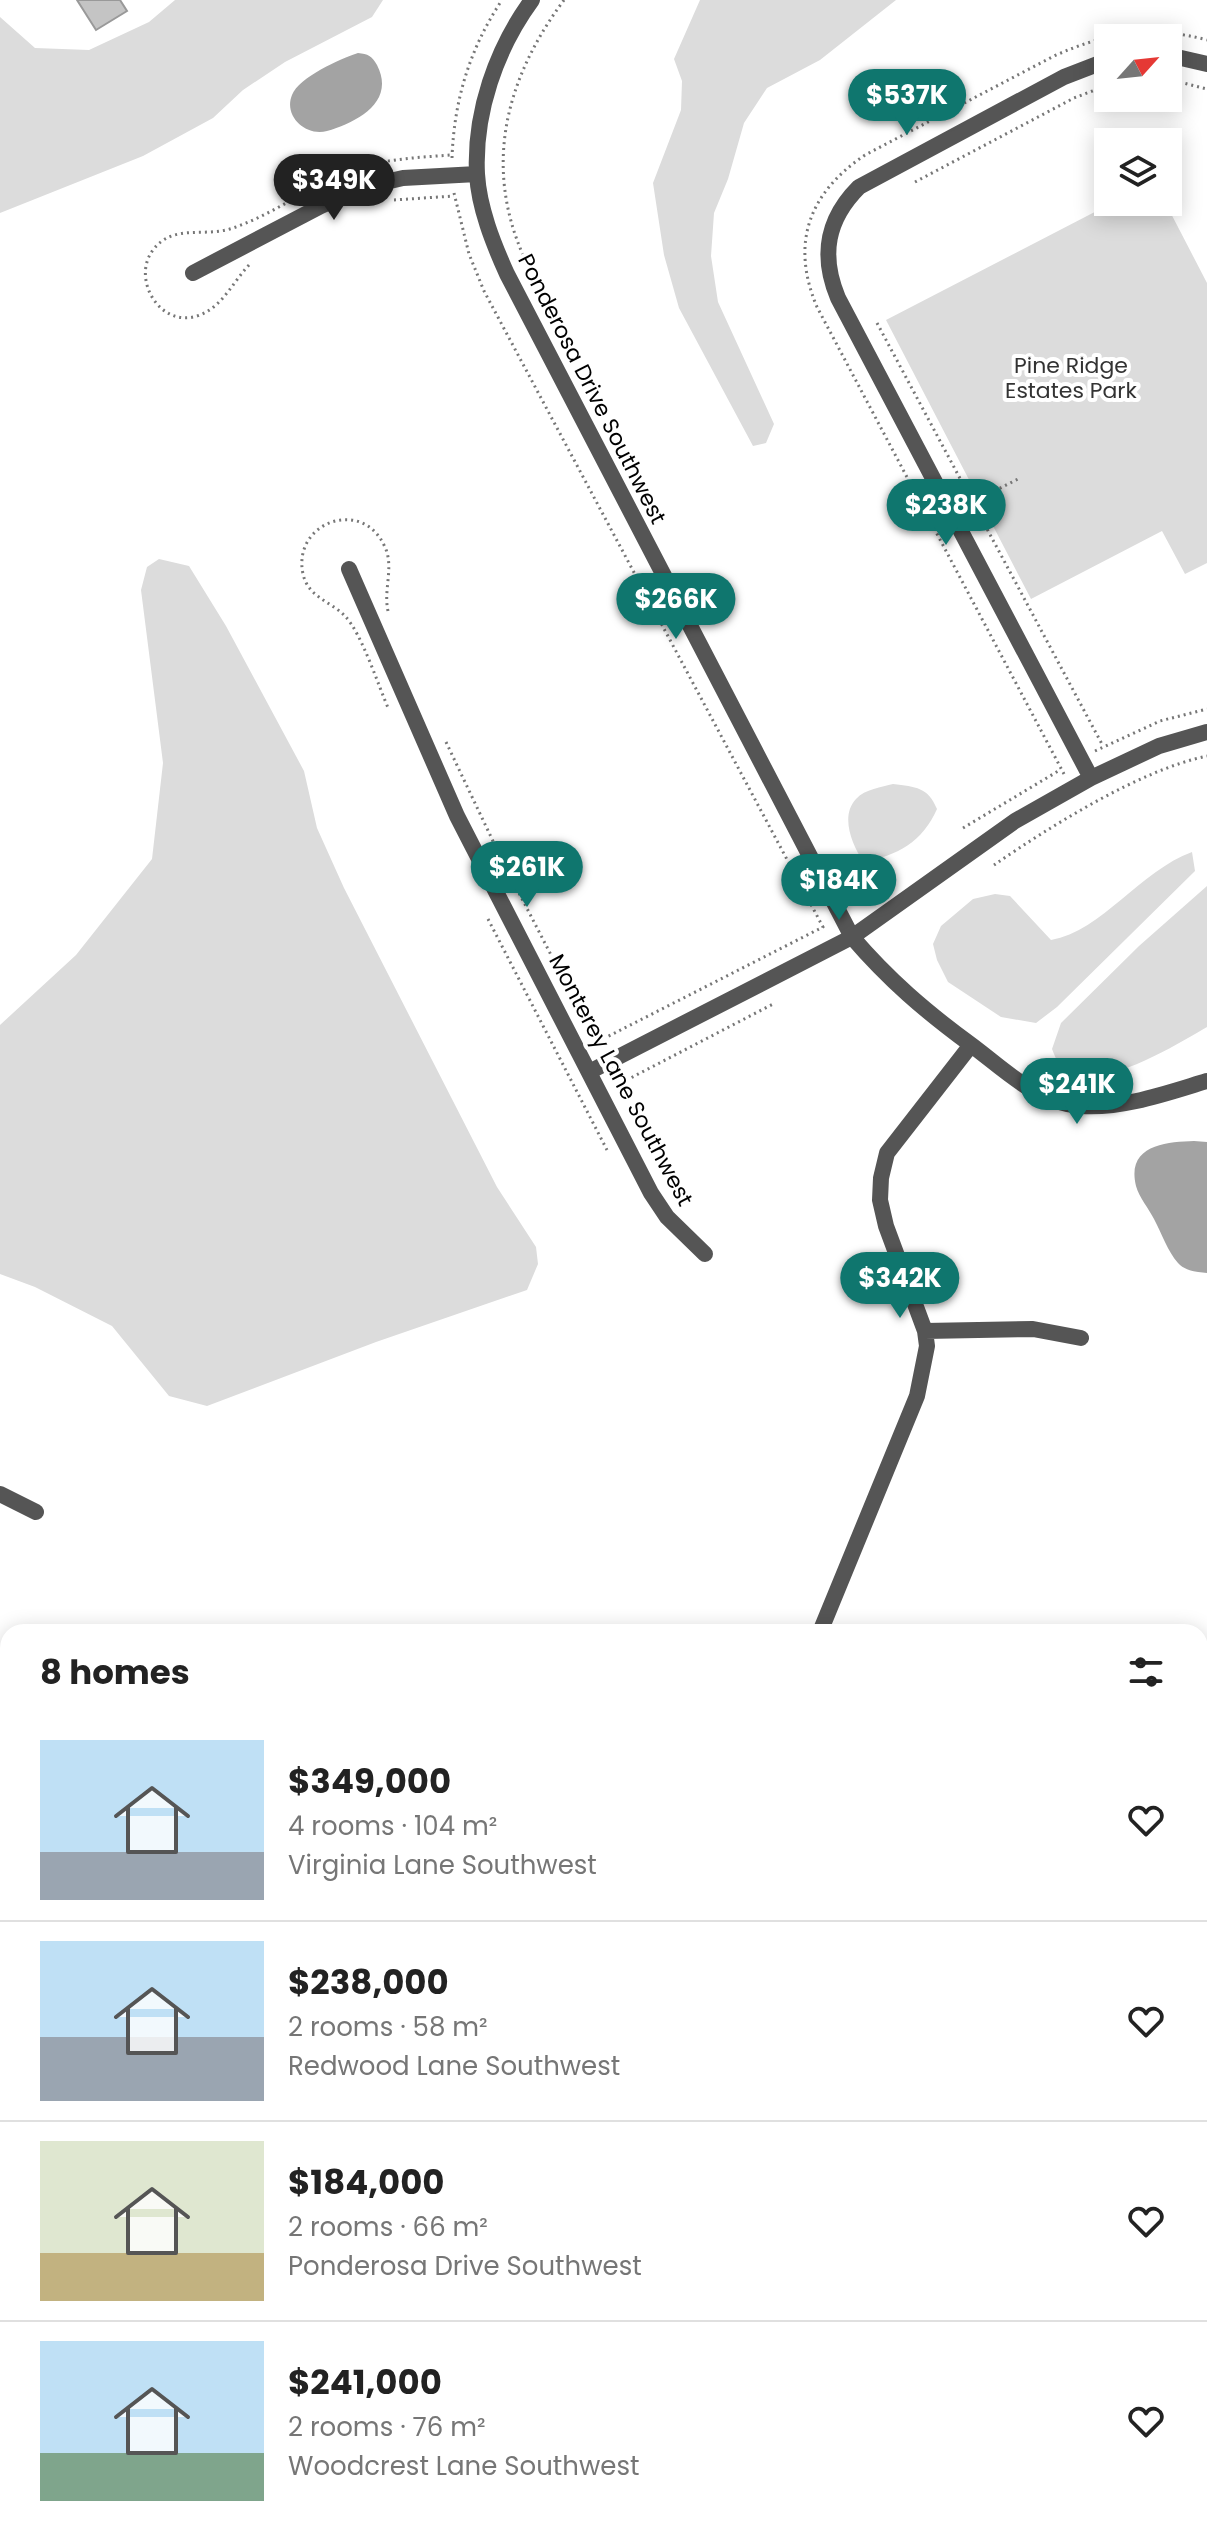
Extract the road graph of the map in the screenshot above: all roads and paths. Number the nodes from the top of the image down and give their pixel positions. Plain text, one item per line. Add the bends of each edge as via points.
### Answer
1 (502, 0) edge
2 (532, 0) edge
3 (564, 0) edge
4 (1207, 40) edge
5 (1182, 58) edge
6 (1207, 64) edge
7 (1094, 65) edge
8 (1182, 83) edge
9 (1207, 89) edge
10 (1094, 90) edge
11 (452, 155) dead end
12 (477, 174) junction
13 (915, 182) dead end
14 (454, 196) dead end
15 (193, 273) dead end
16 (877, 323) dead end
17 (579, 358) dead end
18 (1018, 479) dead end
19 (973, 502) junction
20 (325, 525) dead end
21 (349, 569) dead end
22 (388, 612) dead end
23 (1207, 709) edge
24 (1207, 732) edge
25 (445, 739) dead end
26 (1207, 756) edge
27 (1091, 778) junction
28 (963, 828) dead end
29 (994, 865) dead end
30 (852, 937) junction
31 (775, 1003) dead end
32 (971, 1045) junction
33 (589, 1072) junction
34 (566, 1073) dead end
35 (1207, 1081) edge
36 (608, 1152) dead end
37 (675, 1187) dead end
38 (705, 1254) dead end
39 (925, 1331) junction
40 (1081, 1338) dead end
41 (0, 1494) edge
42 (36, 1512) dead end
43 (823, 1624) edge

1 - 11 path via 465,75
2 - 12 street, Ponderosa Drive Southwest via 505,45 488,91
3 - 17 path via 535,41 518,79 505,133 504,174 523,255
4 - 28 path via 1165,31 1130,32 1054,56 865,155 827,187 807,226 805,268 817,307 1061,770
5 - 6 street
7 - 27 street via 859,187 836,216 827,250 838,298
8 - 9 path
10 - 13 path
12 - 15 street via 403,178 364,187
12 - 30 street, Ponderosa Drive Southwest via 507,274
14 - 25 path via 484,291 823,927 596,1043
16 - 19 path
18 - 19 path
19 - 23 path via 1103,746 1160,721
20 - 22 path via 344,519 365,523 383,541 389,563
21 - 33 street, Monterey Lane Southwest via 457,816
24 - 27 street via 1159,746
26 - 29 path via 1136,783
27 - 30 street via 1015,821
30 - 32 street, Ponderosa Drive Southwest via 882,973
30 - 33 street
31 - 37 path via 621,1083
32 - 35 street, Ponderosa Drive Southwest via 1022,1085 1083,1107 1117,1104
32 - 39 street via 887,1153 881,1178 886,1226
33 - 38 street, Monterey Lane Southwest via 651,1193
34 - 36 path
39 - 40 street via 1033,1329
39 - 43 street via 917,1396
41 - 42 street

